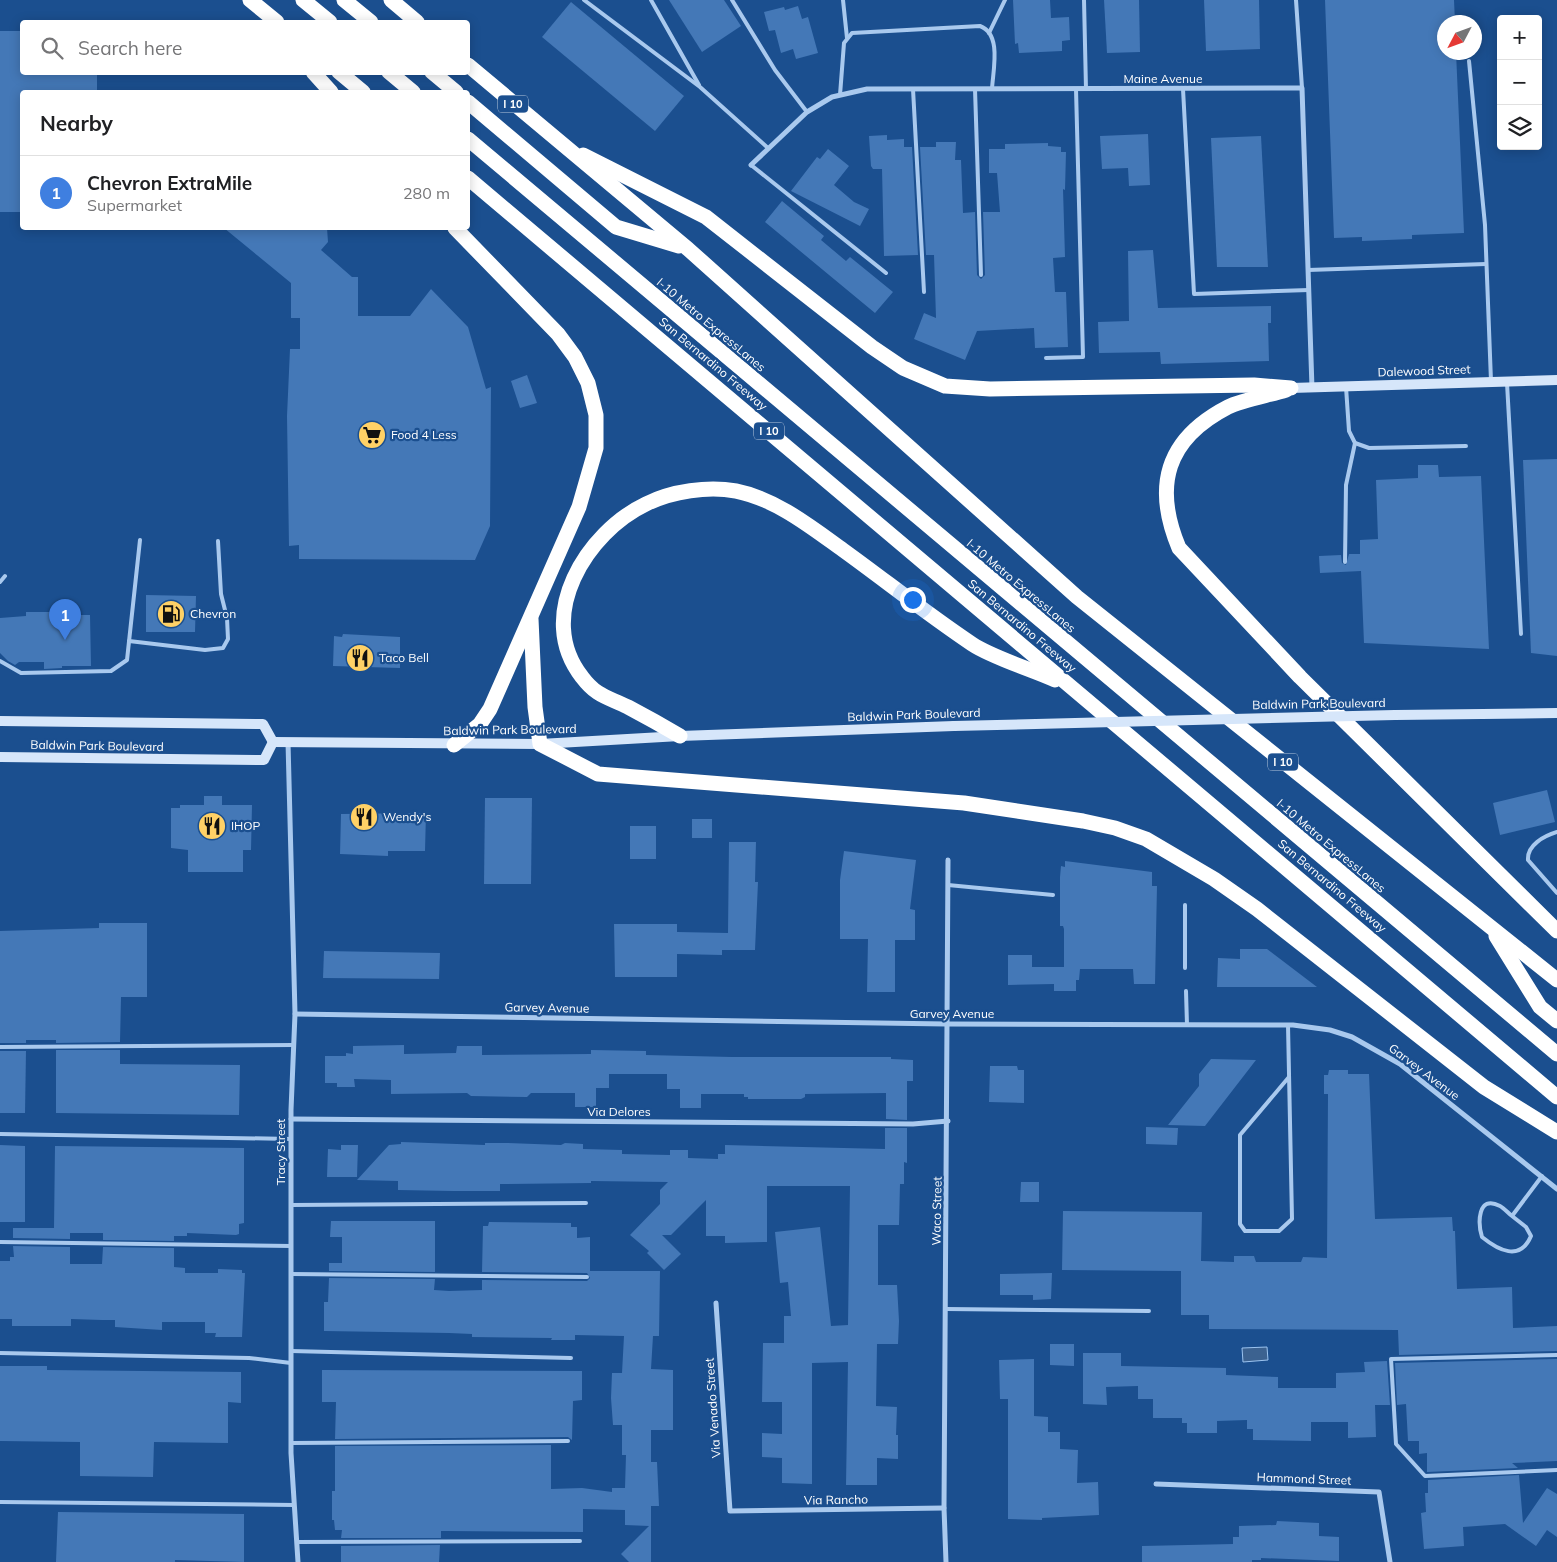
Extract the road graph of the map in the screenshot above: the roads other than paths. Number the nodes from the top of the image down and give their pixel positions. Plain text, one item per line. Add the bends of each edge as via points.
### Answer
1 (249, 0) edge
2 (303, 0) edge
3 (344, 0) edge
4 (391, 0) edge
5 (584, 0) edge
6 (652, 0) edge
7 (732, 0) edge
8 (843, 0) edge
9 (1005, 0) edge
10 (1084, 0) edge
11 (1296, 0) edge
12 (266, 20) edge
13 (274, 20) edge
14 (328, 20) edge
15 (369, 20) edge
16 (415, 20) edge
17 (989, 33) junction
18 (847, 38) junction
19 (1469, 61) dead end
20 (470, 67) edge
21 (316, 75) edge
22 (343, 75) edge
23 (393, 75) edge
24 (436, 75) edge
25 (700, 87) junction
26 (1086, 88) junction
27 (1302, 88) junction
28 (913, 89) junction
29 (975, 89) junction
30 (992, 89) junction
31 (1076, 89) junction
32 (1183, 89) junction
33 (329, 90) edge
34 (361, 90) edge
35 (411, 90) edge
36 (454, 90) edge
37 (840, 95) junction
38 (470, 104) edge
39 (807, 112) junction
40 (470, 141) edge
41 (558, 143) junction
42 (768, 148) junction
43 (750, 165) joint
44 (470, 180) edge
45 (457, 230) edge
46 (688, 249) junction
47 (1486, 264) junction
48 (1308, 270) junction
49 (886, 273) dead end
50 (981, 275) dead end
51 (1309, 290) junction
52 (924, 292) dead end
53 (1046, 358) dead end
54 (1507, 380) junction
55 (1557, 380) edge
56 (1491, 381) junction
57 (1346, 387) junction
58 (1291, 388) junction
59 (1312, 388) junction
60 (1355, 443) junction
61 (1466, 446) dead end
62 (140, 540) dead end
63 (218, 541) dead end
64 (1345, 562) dead end
65 (5, 576) dead end
66 (0, 582) edge
67 (531, 619) junction
68 (1521, 634) dead end
69 (129, 641) junction
70 (0, 661) edge
71 (1069, 686) junction
72 (1557, 713) edge
73 (0, 721) edge
74 (680, 736) junction
75 (273, 742) junction
76 (288, 742) junction
77 (540, 744) junction
78 (454, 745) junction
79 (0, 757) edge
80 (1557, 832) edge
81 (948, 860) dead end
82 (948, 886) junction
83 (1053, 894) dead end
84 (1557, 894) edge
85 (1185, 905) dead end
86 (1490, 927) junction
87 (1557, 931) edge
88 (1185, 968) dead end
89 (1557, 980) edge
90 (1186, 991) dead end
91 (295, 1014) junction
92 (1557, 1021) edge
93 (946, 1024) junction
94 (1187, 1025) junction
95 (1288, 1025) junction
96 (294, 1045) junction
97 (0, 1047) edge
98 (1557, 1054) edge
99 (1289, 1077) junction
100 (1557, 1097) edge
101 (291, 1119) junction
102 (948, 1121) junction
103 (1557, 1132) edge
104 (0, 1134) edge
105 (291, 1139) junction
106 (1542, 1176) junction
107 (1557, 1189) edge
108 (586, 1203) dead end
109 (291, 1205) junction
110 (1512, 1216) junction
111 (0, 1242) edge
112 (291, 1246) junction
113 (291, 1274) junction
114 (586, 1277) dead end
115 (716, 1303) dead end
116 (946, 1308) junction
117 (1149, 1311) dead end
118 (291, 1351) junction
119 (0, 1353) edge
120 (1557, 1355) edge
121 (571, 1358) dead end
122 (291, 1362) junction
123 (568, 1441) dead end
124 (291, 1443) junction
125 (1557, 1470) edge
126 (1156, 1484) dead end
127 (0, 1502) edge
128 (294, 1505) junction
129 (944, 1508) junction
130 (730, 1511) joint
131 (580, 1541) dead end
132 (297, 1542) junction
133 (298, 1562) edge
134 (946, 1562) edge
135 (1390, 1562) edge

1 - 12 highway
1 - 13 highway
2 - 14 highway
3 - 15 highway
4 - 16 highway
5 - 25 lane
6 - 25 lane
7 - 39 lane via 775,70
8 - 18 lane
9 - 17 lane
10 - 26 lane
11 - 27 lane
17 - 18 lane via 980,26 852,33
17 - 30 lane via 993,38
18 - 37 lane
19 - 47 lane
20 - 41 highway, I 10
21 - 33 highway
22 - 34 highway
23 - 35 highway
24 - 36 highway
25 - 42 lane
26 - 31 street, Maine Avenue
26 - 32 street, Maine Avenue
27 - 32 street, Maine Avenue
27 - 48 street
28 - 29 street, Maine Avenue
28 - 37 street, Maine Avenue via 867,89
28 - 52 lane
29 - 30 street, Maine Avenue
29 - 50 lane
30 - 31 street, Maine Avenue
31 - 53 lane via 1083,357
32 - 51 lane via 1194,294
37 - 39 street, Maine Avenue
38 - 46 highway via 616,227
39 - 42 street, Maine Avenue
40 - 98 highway, I-10 Metro ExpressLanes
41 - 46 highway, I 10
41 - 58 highway via 706,217 872,347 903,368 945,386 990,389 1254,385
42 - 43 street, Maine Avenue
43 - 49 lane
44 - 71 highway, San Bernardino Freeway / I 10
45 - 67 highway via 538,311 575,356 588,384 596,415 596,448 589,476
46 - 86 highway, I 10 via 1078,597
47 - 48 lane
47 - 56 lane
48 - 51 street
51 - 59 street
54 - 55 main road, Dalewood Street
54 - 56 main road, Dalewood Street
54 - 68 lane
56 - 57 main road, Dalewood Street
57 - 59 main road, Dalewood Street
57 - 60 lane via 1349,431
58 - 59 main road, Dalewood Street
58 - 87 highway via 1230,406 1200,425 1179,450 1170,465 1165,499 1169,525 1179,548 1300,677
60 - 61 lane via 1369,448
60 - 64 lane via 1346,485
62 - 69 lane
63 - 69 lane via 221,594 227,618 228,640 223,648 205,650
65 - 66 lane
67 - 77 highway
67 - 78 highway via 490,709 480,724
69 - 70 lane via 127,660 111,671 21,673
71 - 74 highway via 974,645 802,521 762,499 735,491 704,490 647,503 621,519 598,539 577,571 565,600 565,636 581,676 608,700 626,706
71 - 100 highway, San Bernardino Freeway / I 10
72 - 74 main road, Baldwin Park Boulevard, bridge via 954,726
73 - 75 main road, Baldwin Park Boulevard via 263,724
74 - 77 main road, Baldwin Park Boulevard
75 - 76 main road, Baldwin Park Boulevard
75 - 79 main road, Baldwin Park Boulevard via 264,760
76 - 78 main road, Baldwin Park Boulevard
76 - 91 street, Tracy Street
77 - 78 main road, Baldwin Park Boulevard
77 - 103 highway via 598,774 964,803 1083,820 1146,839 1214,879 1484,1087
80 - 84 lane via 1530,849 1528,860
81 - 82 street, Waco Street
82 - 83 lane
82 - 93 street, Waco Street
85 - 88 lane
86 - 89 highway, I 10
86 - 92 highway via 1540,1006
90 - 94 lane
91 - 93 street, Garvey Avenue
91 - 96 street, Tracy Street
93 - 94 street, Garvey Avenue
93 - 102 street, Waco Street
94 - 95 street, Garvey Avenue
95 - 99 lane
95 - 106 street, Garvey Avenue via 1330,1030 1374,1048 1400,1064
96 - 97 lane
96 - 101 street, Tracy Street
99 - 99 lane via 1240,1135 1240,1224 1245,1231 1279,1231 1292,1219
101 - 102 street, Via Delores via 913,1124
101 - 105 street, Tracy Street
102 - 116 street, Waco Street
104 - 105 lane
105 - 109 street, Tracy Street
106 - 107 street, Garvey Avenue
106 - 110 lane
108 - 109 lane
109 - 112 street, Tracy Street
110 - 110 lane via 1526,1227 1531,1236 1524,1247 1501,1251 1482,1237 1478,1216 1488,1205 1498,1205
111 - 112 lane
112 - 113 street, Tracy Street
113 - 114 lane
113 - 118 street, Tracy Street
115 - 130 street, Via Venado Street
116 - 117 lane
116 - 129 street, Waco Street
118 - 121 lane
118 - 122 street, Tracy Street
119 - 122 lane via 250,1358
120 - 125 lane via 1391,1359 1396,1444 1424,1476
122 - 124 street, Tracy Street
123 - 124 lane
124 - 128 street, Tracy Street
126 - 135 street, Hammond Street via 1379,1492
127 - 128 lane
128 - 132 street, Tracy Street
129 - 130 street, Via Rancho
129 - 134 street, Waco Street
131 - 132 lane
132 - 133 street, Tracy Street

